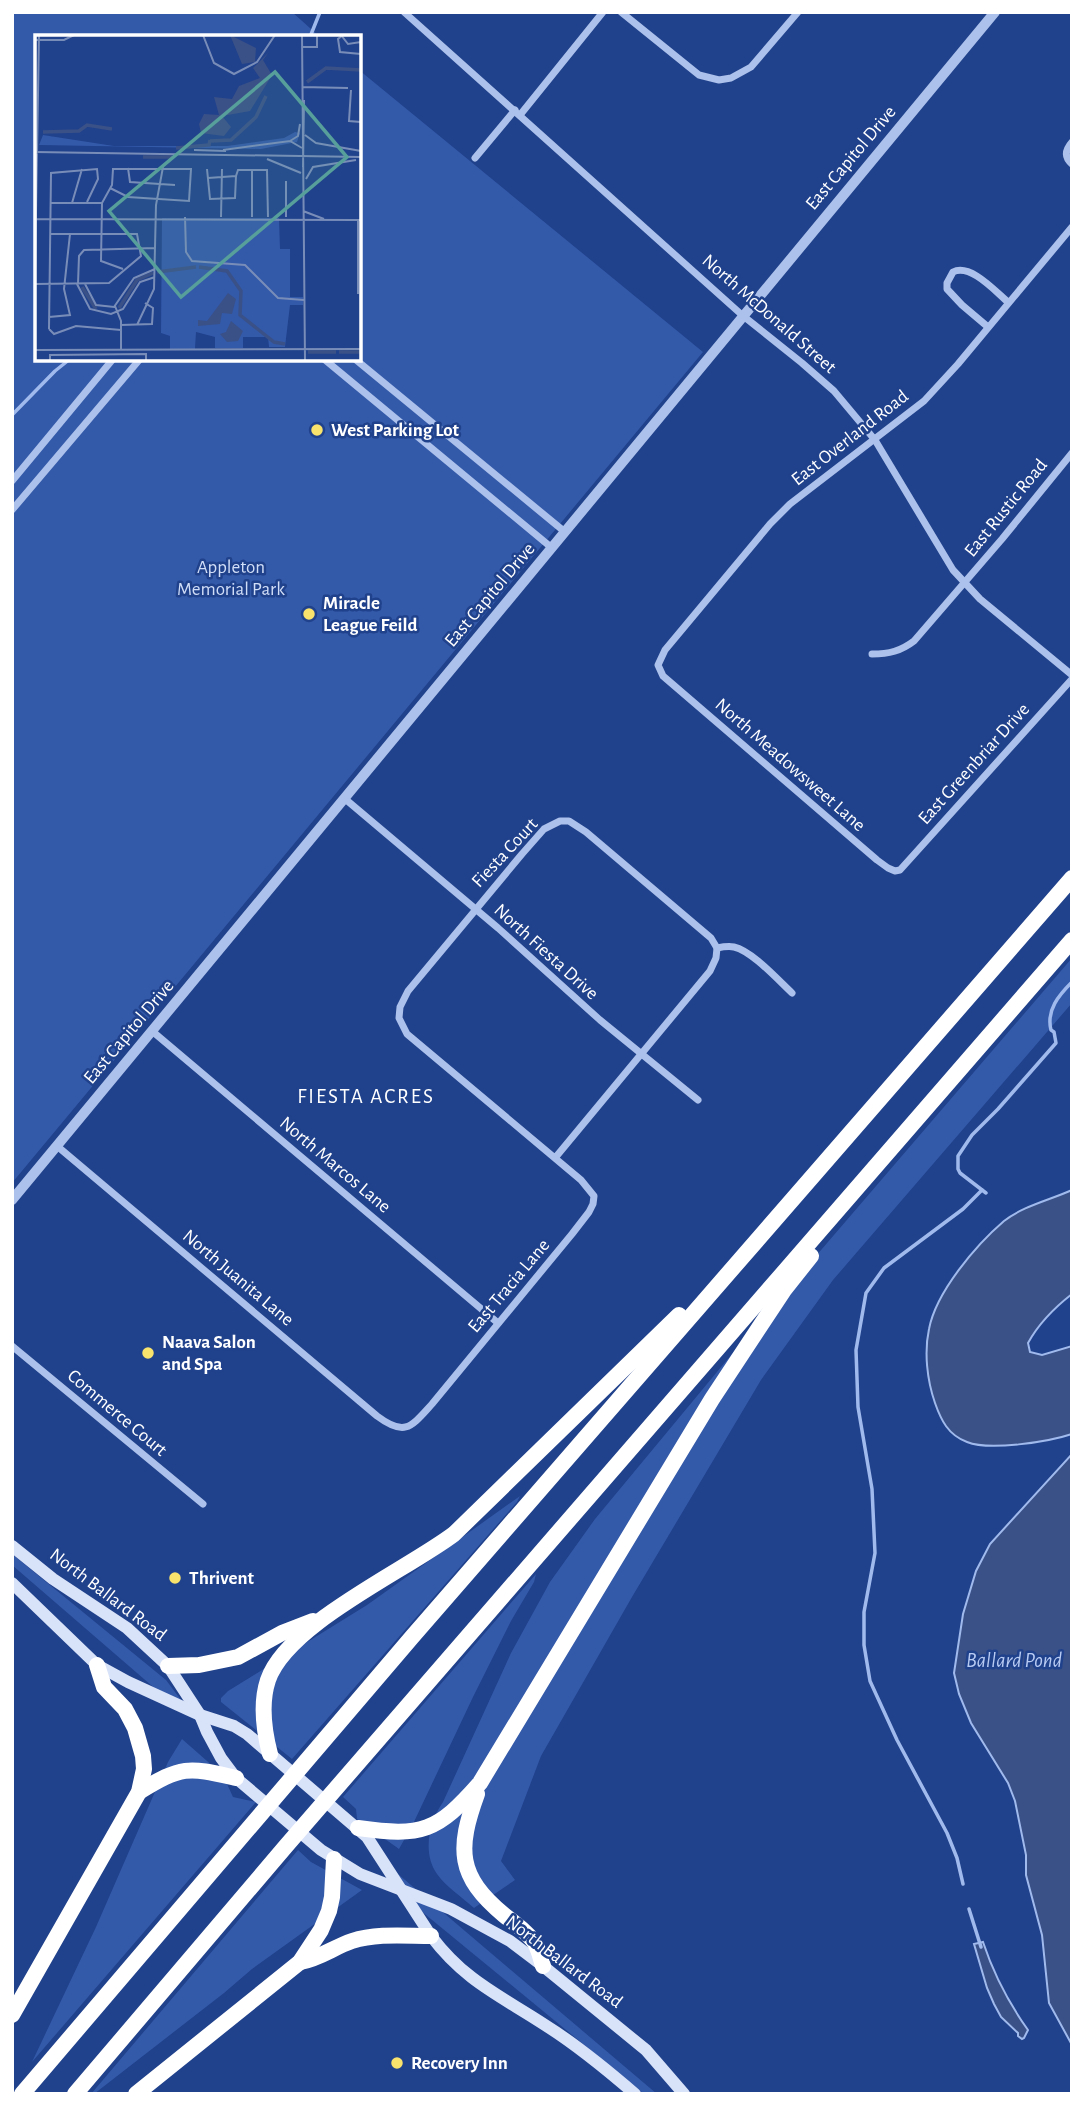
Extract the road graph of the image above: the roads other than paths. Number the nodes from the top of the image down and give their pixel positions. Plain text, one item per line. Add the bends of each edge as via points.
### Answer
1 (404, 12) edge
2 (603, 12) edge
3 (621, 12) edge
4 (798, 12) edge
5 (995, 12) edge
6 (517, 112) junction
7 (1072, 142) edge
8 (475, 158) dead end
9 (1072, 164) edge
10 (1072, 227) edge
11 (1008, 302) junction
12 (743, 315) junction
13 (988, 327) junction
14 (112, 360) edge
15 (139, 360) edge
16 (325, 360) edge
17 (356, 360) edge
18 (875, 440) junction
19 (1072, 453) edge
20 (12, 481) edge
21 (12, 510) edge
22 (565, 532) junction
23 (552, 548) junction
24 (964, 583) junction
25 (872, 654) dead end
26 (663, 676) joint
27 (1072, 677) edge
28 (344, 798) junction
29 (900, 870) joint
30 (1072, 878) edge
31 (474, 909) junction
32 (1072, 940) edge
33 (717, 948) junction
34 (792, 993) dead end
35 (152, 1031) junction
36 (642, 1055) junction
37 (698, 1100) dead end
38 (57, 1146) junction
39 (555, 1158) junction
40 (862, 1182) junction
41 (12, 1200) edge
42 (745, 1254) junction
43 (498, 1323) junction
44 (12, 1346) edge
45 (402, 1429) joint
46 (203, 1504) dead end
47 (12, 1546) edge
48 (12, 1583) edge
49 (325, 1616) junction
50 (97, 1665) junction
51 (168, 1666) junction
52 (200, 1714) junction
53 (270, 1754) junction
54 (239, 1782) junction
55 (480, 1783) junction
56 (139, 1792) junction
57 (352, 1824) junction
58 (327, 1855) junction
59 (400, 1891) junction
60 (431, 1936) junction
61 (300, 1962) junction
62 (543, 1966) junction
63 (12, 2015) edge
64 (22, 2094) edge
65 (75, 2094) edge
66 (136, 2094) edge
67 (635, 2094) edge
68 (684, 2094) edge

1 - 6 street, North McDonald Street
2 - 6 street
3 - 4 street via 699,75 719,80 751,66
5 - 12 street, East Capitol Drive
6 - 8 street
6 - 12 street, North McDonald Street
7 - 9 street via 1066,153
10 - 11 street, East Overland Road
11 - 13 street, East Overland Road
11 - 13 street via 972,273 953,272 947,289
12 - 18 street, North McDonald Street via 834,391
12 - 22 street, East Capitol Drive
13 - 18 street, East Overland Road via 934,391
14 - 20 street
15 - 21 street
16 - 23 street
17 - 22 street
18 - 24 street, North McDonald Street
18 - 26 street, East Overland Road via 770,524 665,650 658,665
19 - 24 street, East Rustic Road
22 - 23 street, East Capitol Drive
23 - 28 street, East Capitol Drive
24 - 25 street, East Rustic Road via 905,648
24 - 27 street, North McDonald Street
26 - 29 street, North Meadowsweet Lane via 877,860
27 - 29 street, East Greenbriar Drive
28 - 31 street, North Fiesta Drive
28 - 35 street, East Capitol Drive
30 - 42 highway
31 - 33 street, Fiesta Court via 544,829 569,821 682,912
31 - 36 street, North Fiesta Drive
31 - 39 street, Fiesta Court via 408,991 399,1018 407,1034
32 - 40 highway
33 - 34 street via 741,950
33 - 36 street via 710,971
35 - 38 street, East Capitol Drive
35 - 43 street, North Marcos Lane
36 - 37 street, North Fiesta Drive
36 - 39 street
38 - 41 street, East Capitol Drive
38 - 45 street, North Juanita Lane via 376,1416
39 - 43 street, East Tracia Lane via 590,1189 593,1204
40 - 55 highway via 846,1214 784,1290 712,1399
40 - 65 highway
42 - 49 highway via 703,1289 461,1528
42 - 64 highway
43 - 45 street, East Tracia Lane via 432,1404 410,1427
44 - 46 street, Commerce Court
47 - 51 main road, North Ballard Road via 127,1628
48 - 50 main road
49 - 51 highway via 237,1657
49 - 53 highway via 289,1647 268,1678 263,1709
50 - 52 main road
50 - 56 highway via 104,1687 135,1728 144,1756
51 - 52 main road, North Ballard Road
52 - 53 main road via 240,1730
52 - 54 main road, North Ballard Road via 221,1758
53 - 57 main road
54 - 56 highway via 191,1769 164,1777
54 - 58 main road, North Ballard Road
55 - 57 highway via 451,1815 429,1828 394,1832
55 - 62 highway via 464,1831 468,1872 485,1899 535,1944
56 - 63 highway
57 - 59 main road via 374,1847
58 - 59 main road, North Ballard Road
58 - 61 highway via 329,1911
59 - 60 main road
59 - 62 main road, North Ballard Road via 474,1920
60 - 61 highway via 354,1940
60 - 67 main road via 467,1975 574,2045
61 - 66 highway
62 - 68 main road, North Ballard Road via 646,2050

